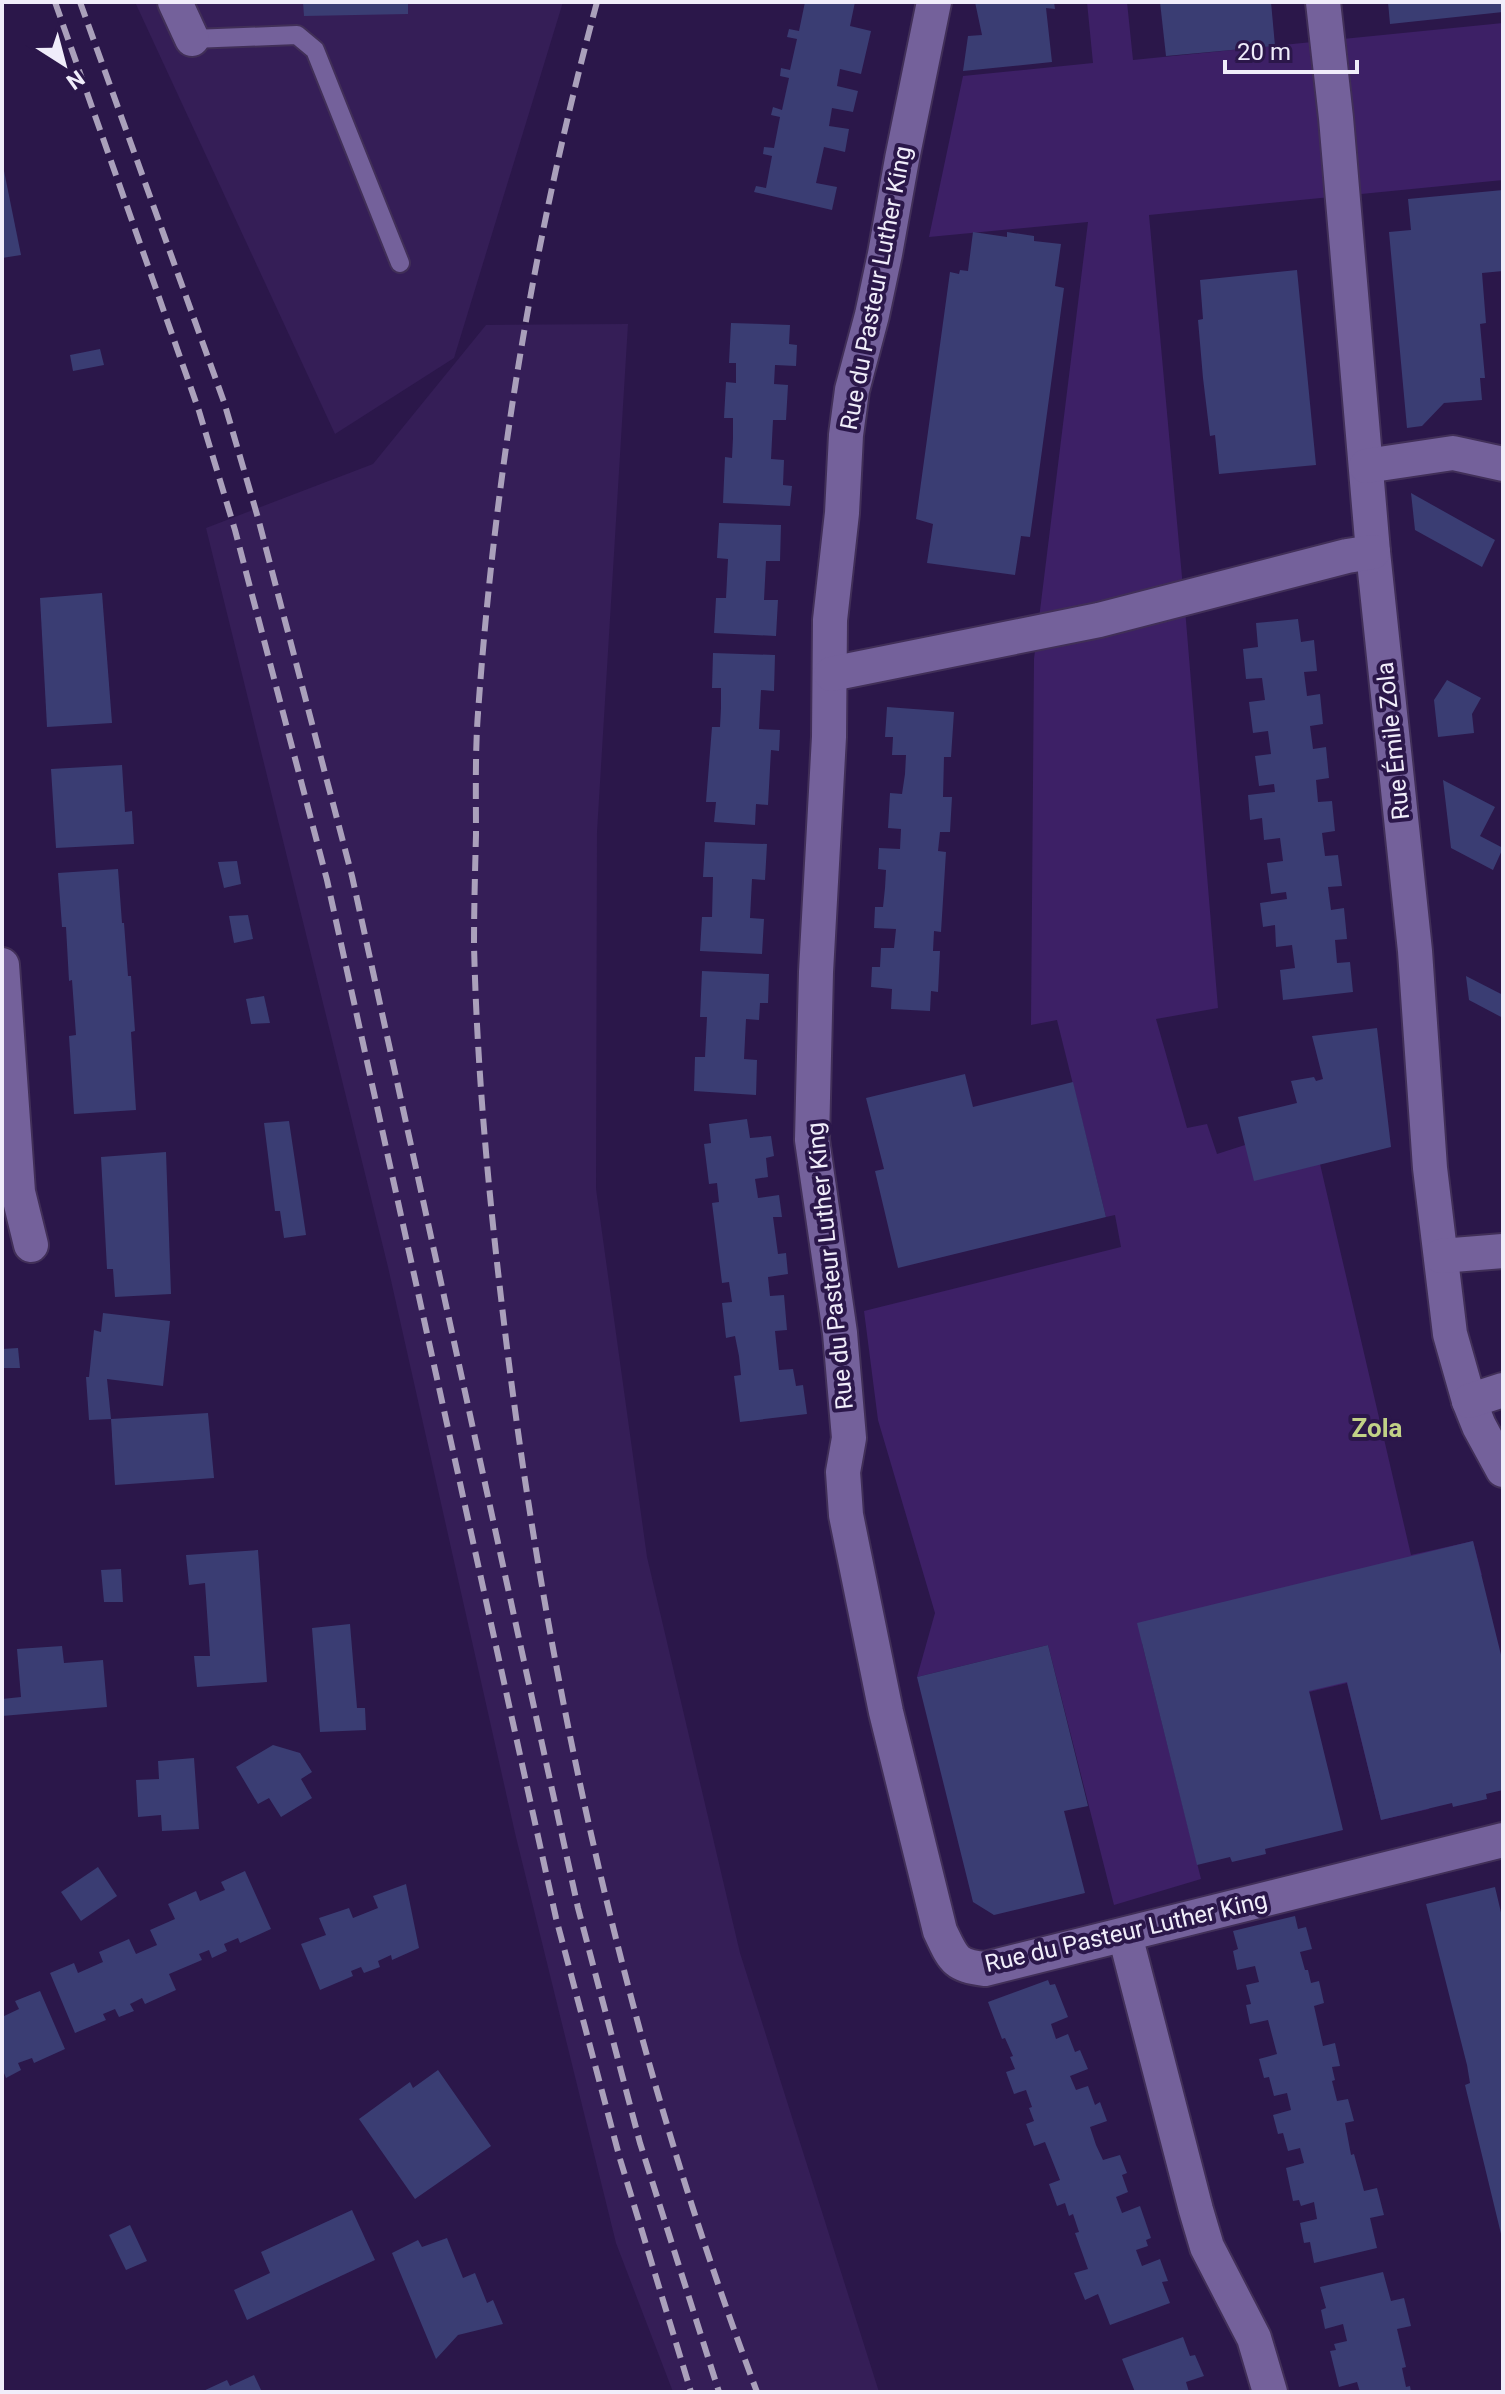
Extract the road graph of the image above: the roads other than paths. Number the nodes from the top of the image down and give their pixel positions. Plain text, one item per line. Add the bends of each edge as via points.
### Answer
1 (175, 2) edge
2 (934, 2) edge
3 (1323, 2) edge
4 (192, 39) joint
5 (400, 263) dead end
6 (1503, 464) edge
7 (1366, 466) junction
8 (1373, 552) junction
9 (831, 674) junction
10 (2, 965) edge
11 (31, 1245) dead end
12 (1503, 1251) edge
13 (1441, 1256) junction
14 (1503, 1390) edge
15 (1469, 1401) junction
16 (1503, 1470) edge
17 (1503, 1840) edge
18 (1125, 1935) junction
19 (1270, 2392) edge

1 - 4 street
2 - 9 street, Rue du Pasteur Luther King via 876,300 852,390 830,620
3 - 7 street, Rue Émile Zola
4 - 5 lane via 297,35 315,50
6 - 7 street via 1453,453
7 - 8 street, Rue Émile Zola
8 - 9 street via 1099,620
8 - 13 street, Rue Émile Zola
9 - 18 street, Rue du Pasteur Luther King via 812,1140 841,1348 849,1438 843,1472 846,1515 886,1712 940,1931 951,1955 965,1967 985,1969
10 - 11 street via 18,1192
12 - 13 street
13 - 15 street, Rue Émile Zola via 1450,1334
14 - 15 street
15 - 16 street, Rue Émile Zola
17 - 18 street, Rue du Pasteur Luther King
18 - 19 street via 1207,2247 1254,2338

